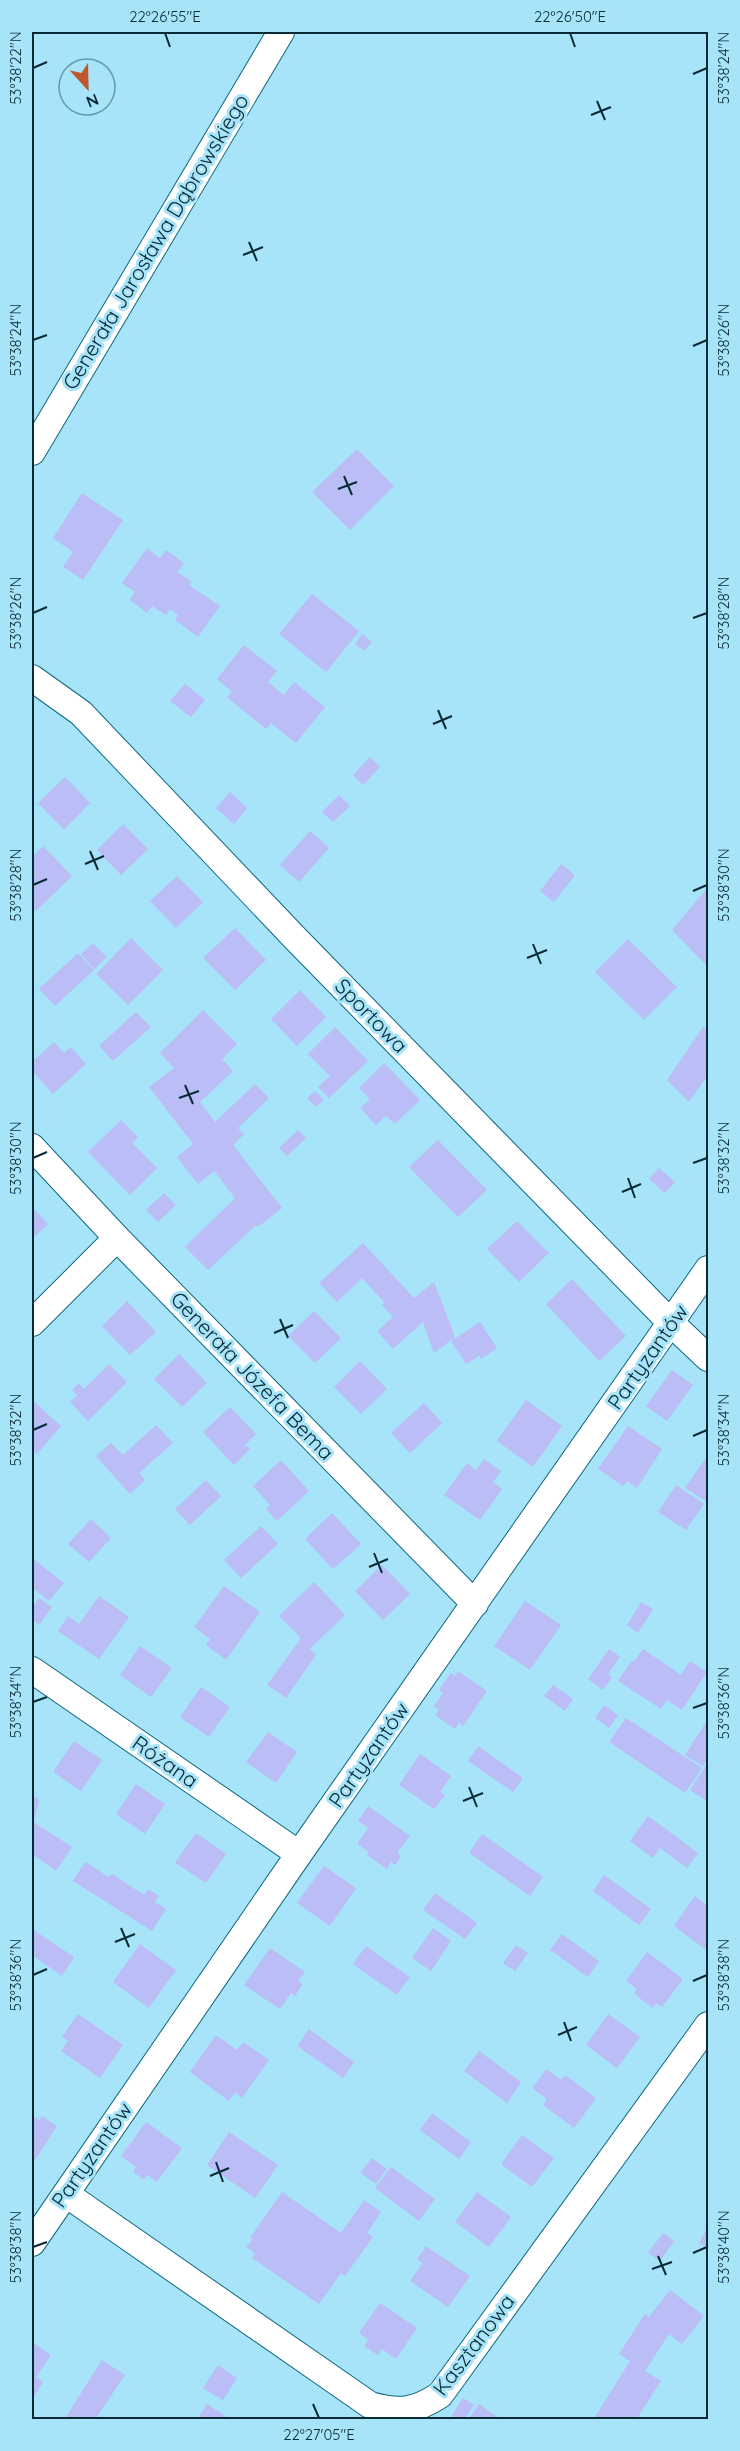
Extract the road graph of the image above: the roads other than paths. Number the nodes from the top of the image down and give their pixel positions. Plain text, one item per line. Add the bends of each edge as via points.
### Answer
1 (281, 32) edge
2 (32, 452) edge
3 (32, 678) edge
4 (32, 1147) edge
5 (117, 1238) junction
6 (708, 1269) edge
7 (32, 1323) edge
8 (672, 1324) junction
9 (708, 1358) edge
10 (475, 1604) junction
11 (32, 1670) edge
12 (299, 1854) junction
13 (708, 2025) edge
14 (66, 2194) junction
15 (32, 2243) edge

1 - 2 street, Generała Jarosława Dąbrowskiego
3 - 8 street, Sportowa via 81,713 294,938
4 - 5 street, Generała Józefa Bema
5 - 7 street
5 - 10 street, Generała Józefa Bema
6 - 8 street, Partyzantów
8 - 9 street, Sportowa
8 - 10 street, Partyzantów
10 - 12 street, Partyzantów
11 - 12 street, Różana
12 - 14 street, Partyzantów
13 - 14 street, Kasztanowa via 440,2395 409,2410 392,2411 370,2405
14 - 15 street, Partyzantów

